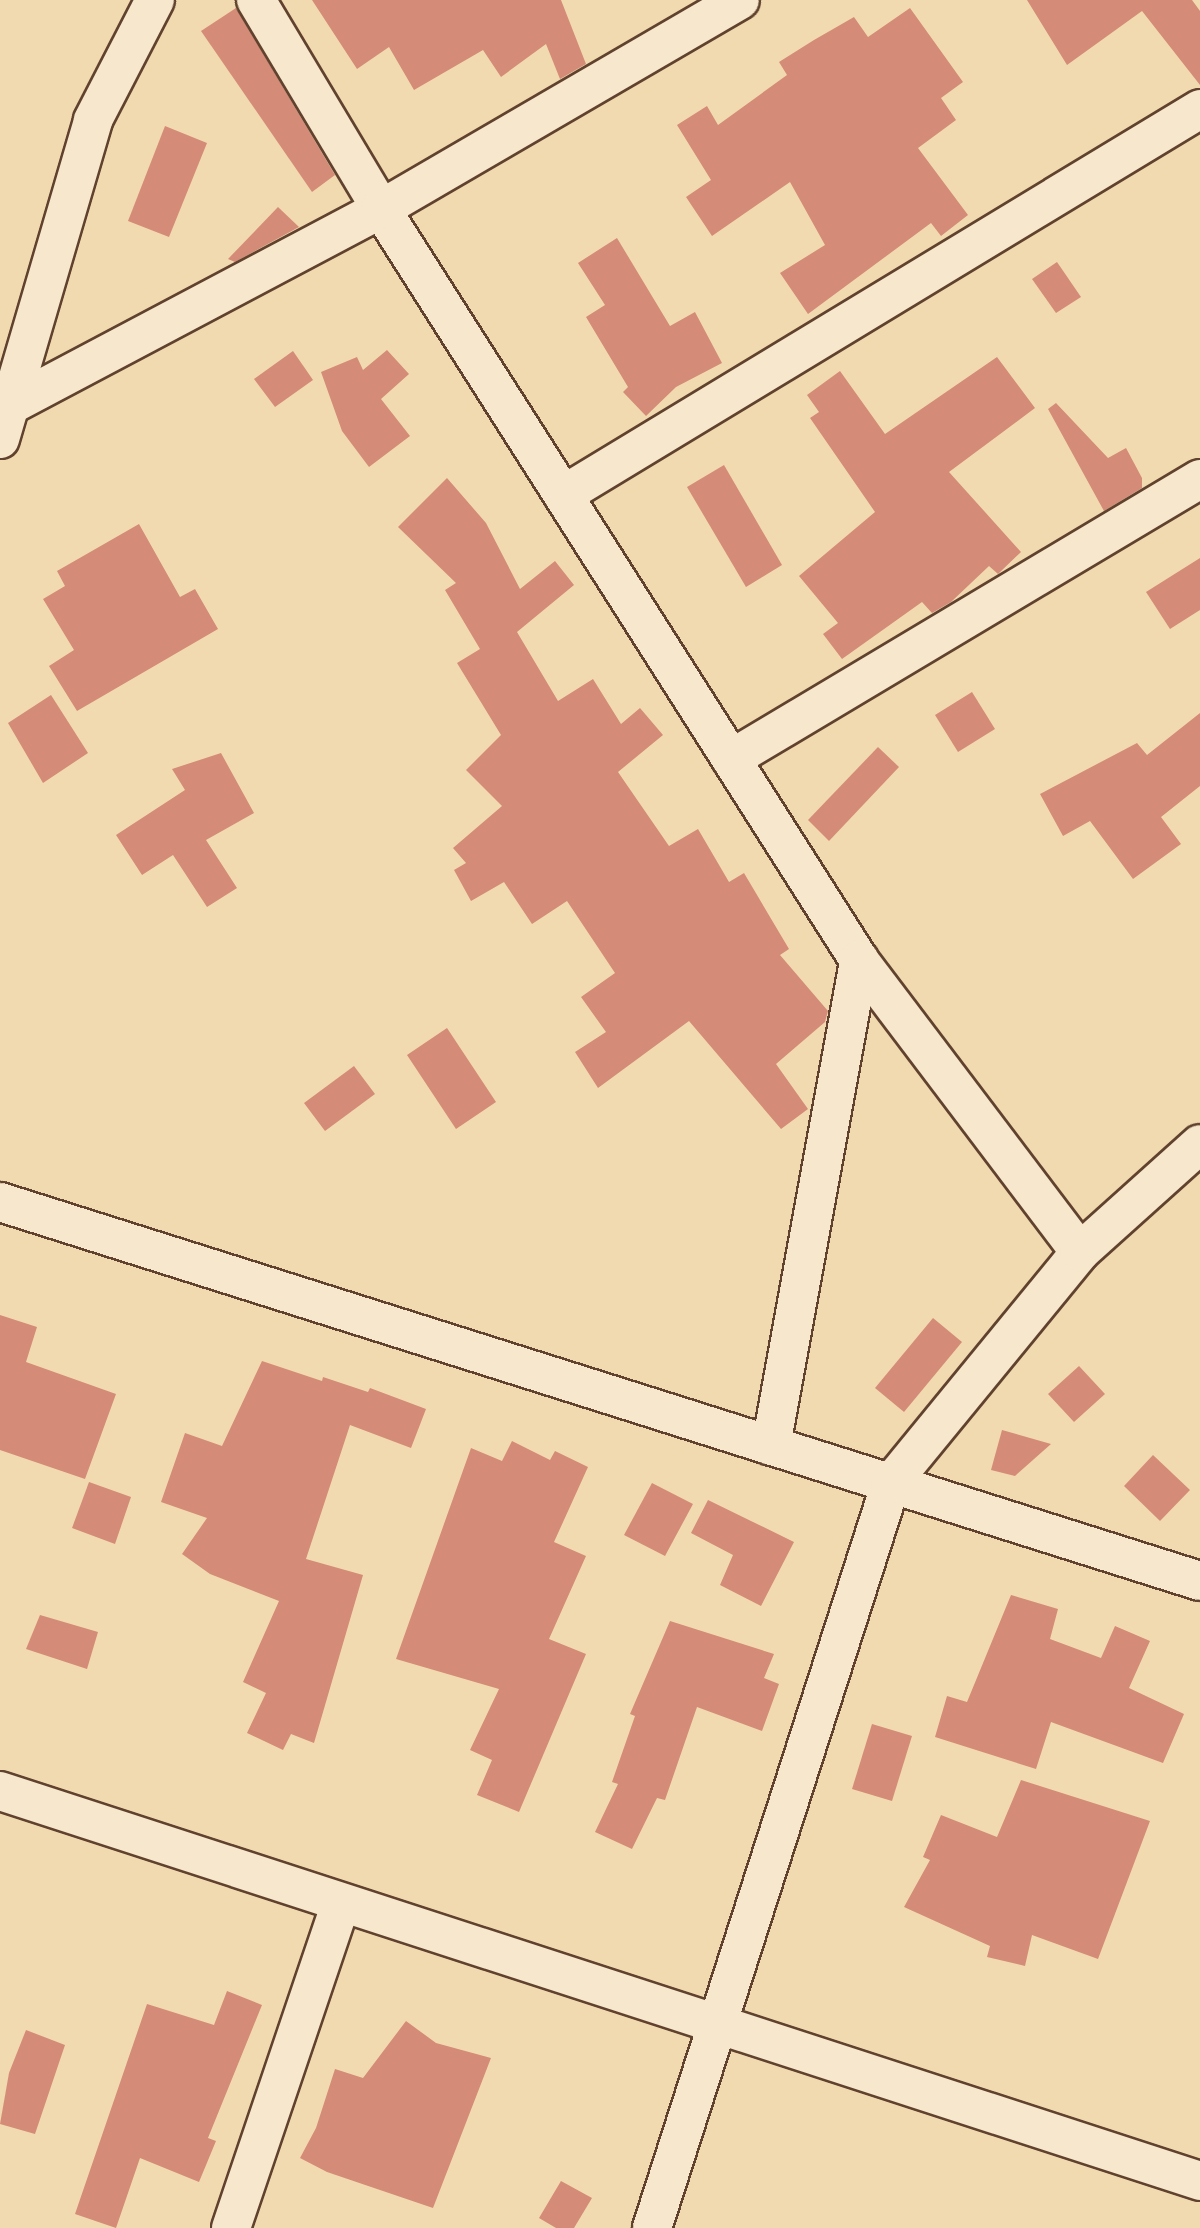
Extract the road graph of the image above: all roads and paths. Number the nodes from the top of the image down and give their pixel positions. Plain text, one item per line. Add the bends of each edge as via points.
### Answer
1 (155, 0) edge
2 (256, 0) edge
3 (740, 0) edge
4 (1200, 109) edge
5 (381, 209) junction
6 (4, 422) edge
7 (1200, 479) edge
8 (563, 495) junction
9 (731, 759) junction
10 (859, 960) junction
11 (1200, 1144) edge
12 (0, 1202) edge
13 (1080, 1252) junction
14 (771, 1446) junction
15 (891, 1483) junction
16 (1200, 1581) edge
17 (0, 1791) edge
18 (341, 1903) junction
19 (719, 2026) junction
20 (1200, 2181) edge
21 (231, 2228) edge
22 (652, 2228) edge

1 - 6 street via 93,120
2 - 5 street
3 - 5 street
4 - 8 street
5 - 6 street
5 - 8 street
7 - 9 street
8 - 9 street
9 - 10 street
10 - 13 street
10 - 14 street
11 - 13 street
12 - 14 street
13 - 15 street
14 - 15 street
15 - 16 street
15 - 19 street
17 - 18 street
18 - 19 street
18 - 21 street
19 - 20 street
19 - 22 street

